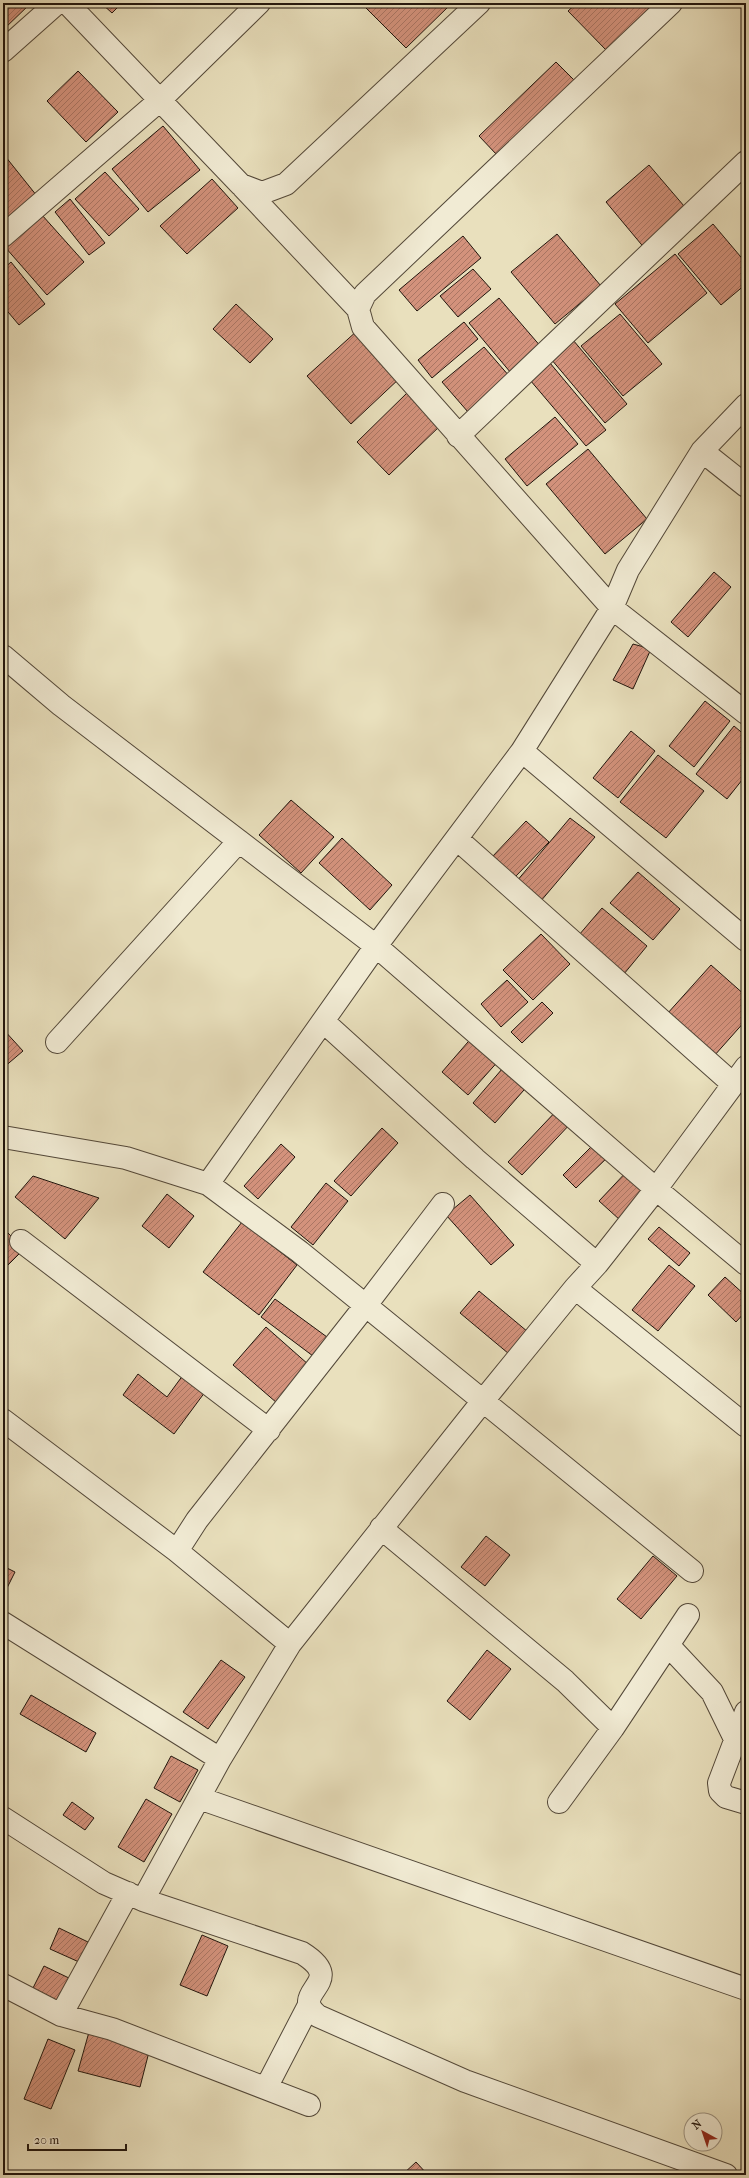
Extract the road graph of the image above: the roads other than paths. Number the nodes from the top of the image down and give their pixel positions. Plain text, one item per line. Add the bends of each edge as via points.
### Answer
1 (57, 3) edge
2 (67, 3) edge
3 (259, 3) edge
4 (479, 3) edge
5 (671, 3) edge
6 (3, 51) edge
7 (159, 101) junction
8 (746, 162) edge
9 (241, 185) junction
10 (3, 236) edge
11 (358, 310) junction
12 (746, 405) edge
13 (458, 436) junction
14 (702, 451) junction
15 (746, 486) edge
16 (612, 608) junction
17 (3, 656) edge
18 (746, 713) edge
19 (522, 751) junction
20 (457, 839) junction
21 (239, 841) junction
22 (746, 940) edge
23 (376, 946) junction
24 (324, 1022) junction
25 (58, 1042) dead end
26 (746, 1067) edge
27 (733, 1084) junction
28 (3, 1136) edge
29 (208, 1184) junction
30 (656, 1189) junction
31 (443, 1204) dead end
32 (21, 1241) dead end
33 (597, 1264) junction
34 (746, 1264) edge
35 (575, 1288) junction
36 (366, 1306) junction
37 (482, 1402) junction
38 (3, 1420) edge
39 (746, 1426) edge
40 (268, 1430) junction
41 (381, 1528) junction
42 (176, 1551) junction
43 (692, 1571) dead end
44 (688, 1615) dead end
45 (3, 1623) edge
46 (290, 1644) junction
47 (668, 1645) junction
48 (746, 1712) edge
49 (613, 1728) junction
50 (736, 1741) junction
51 (220, 1759) junction
52 (199, 1798) junction
53 (559, 1802) dead end
54 (746, 1803) edge
55 (3, 1818) edge
56 (135, 1896) junction
57 (3, 1985) edge
58 (746, 1989) edge
59 (309, 2005) junction
60 (61, 2015) junction
61 (266, 2088) junction
62 (309, 2105) dead end
63 (726, 2175) edge

1 - 6 street
2 - 7 street
3 - 7 street
4 - 9 street via 286,184 262,193
5 - 11 street via 365,294
7 - 9 street
7 - 10 street
8 - 13 street
9 - 11 street
11 - 13 street via 363,327
12 - 14 street
13 - 16 street
14 - 15 street
14 - 16 street via 632,564
16 - 18 street
16 - 19 street
17 - 21 street via 61,705
19 - 20 street
19 - 22 street
20 - 23 street
20 - 27 street
21 - 23 street
21 - 25 street
23 - 24 street
23 - 30 street
24 - 29 street
24 - 33 street
26 - 27 street
27 - 30 street
28 - 29 street via 126,1158
29 - 36 street via 300,1252
30 - 33 street
30 - 34 street
31 - 36 street
32 - 40 street
33 - 35 street
35 - 37 street
35 - 39 street
36 - 37 street
36 - 40 street
37 - 41 street
37 - 43 street
38 - 42 street
40 - 42 street via 197,1520
41 - 46 street
41 - 49 street via 565,1681
42 - 46 street
44 - 47 street
45 - 51 street
46 - 51 street
47 - 49 street
47 - 50 street via 712,1692
48 - 50 street
49 - 53 street
50 - 54 street via 719,1783 720,1791 726,1797
51 - 52 street
52 - 56 street
52 - 58 street
55 - 56 street via 104,1883
56 - 59 street via 302,1953 315,1961 322,1974
56 - 60 street
57 - 60 street
59 - 61 street
59 - 63 street via 318,2016 465,2081
60 - 61 street via 112,2029
61 - 62 street

